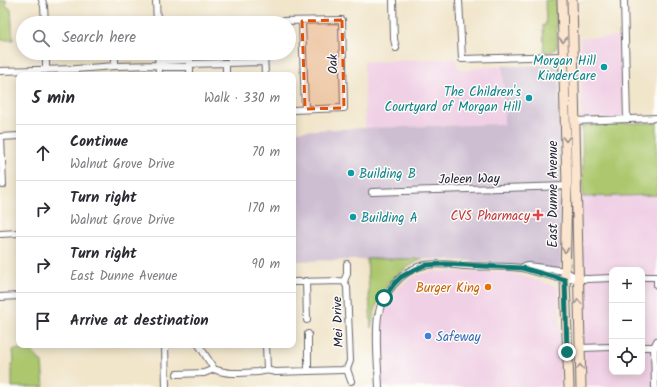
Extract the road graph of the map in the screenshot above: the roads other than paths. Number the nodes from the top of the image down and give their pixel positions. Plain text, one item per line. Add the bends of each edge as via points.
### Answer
1 (42, 0) edge
2 (156, 0) edge
3 (393, 0) edge
4 (460, 0) edge
5 (562, 0) edge
6 (566, 0) edge
7 (572, 0) edge
8 (624, 0) edge
9 (45, 16) edge
10 (156, 16) edge
11 (296, 21) edge
12 (302, 21) junction
13 (573, 34) junction
14 (396, 48) dead end
15 (563, 56) junction
16 (46, 60) edge
17 (115, 60) edge
18 (158, 60) edge
19 (190, 60) edge
20 (264, 62) joint
21 (190, 64) junction
22 (226, 64) junction
23 (158, 65) junction
24 (115, 66) junction
25 (0, 70) edge
26 (46, 70) junction
27 (75, 72) edge
28 (158, 72) edge
29 (190, 72) edge
30 (226, 72) edge
31 (265, 72) edge
32 (565, 96) junction
33 (305, 109) junction
34 (296, 110) edge
35 (657, 118) edge
36 (627, 119) junction
37 (575, 121) junction
38 (16, 136) edge
39 (0, 137) edge
40 (576, 170) junction
41 (3, 185) dead end
42 (567, 186) junction
43 (372, 192) dead end
44 (577, 222) junction
45 (16, 233) edge
46 (0, 234) edge
47 (346, 264) dead end
48 (565, 276) junction
49 (645, 277) edge
50 (657, 277) edge
51 (577, 278) junction
52 (609, 278) edge
53 (306, 281) junction
54 (344, 281) junction
55 (296, 282) edge
56 (657, 285) edge
57 (16, 296) edge
58 (0, 297) edge
59 (307, 320) dead end
60 (308, 334) dead end
61 (656, 345) edge
62 (609, 347) edge
63 (645, 347) edge
64 (165, 348) edge
65 (201, 348) edge
66 (266, 348) edge
67 (580, 348) junction
68 (214, 369) junction
69 (267, 369) junction
70 (347, 369) junction
71 (308, 371) junction
72 (177, 374) dead end
73 (351, 380) dead end
74 (166, 387) edge
75 (379, 387) edge
76 (569, 387) edge
77 (581, 387) edge
78 (655, 387) edge

1 - 9 street
2 - 10 street
3 - 14 street
4 - 15 street via 462,59
5 -> 15 main road, East Dunne Avenue
6 - 13 main road via 567,26
7 - 13 main road, East Dunne Avenue
8 - 36 street
11 - 12 street
12 - 33 street
12 - 33 street, Oak via 342,20 344,108
13 - 37 main road, East Dunne Avenue
15 - 32 main road, East Dunne Avenue
16 - 26 street
17 - 24 street
18 - 23 street
19 - 21 street
20 - 22 street
20 - 31 street
21 - 22 street
21 - 23 street via 164,67
21 - 29 street
22 - 30 street
23 - 24 street
23 - 28 street
24 - 27 street
25 - 26 street
26 - 27 street
32 - 37 main road via 568,98 571,116
32 -> 42 main road, East Dunne Avenue
33 - 34 street
35 - 36 street
36 - 37 street
37 - 40 main road, East Dunne Avenue
38 - 39 street
39 - 41 street
40 - 42 main road
40 - 44 main road, East Dunne Avenue
42 - 43 street, Joleen Way
42 - 44 main road via 572,193 573,215
42 -> 48 main road, East Dunne Avenue
44 - 51 main road, East Dunne Avenue
45 - 46 street
47 - 54 street, Mei Drive via 347,274
48 - 51 street
48 - 75 street via 522,268 445,264 425,265 401,277 384,298 378,316
48 - 76 main road, East Dunne Avenue
49 - 50 street
50 - 56 street
51 - 52 street
67 -> 51 main road, East Dunne Avenue
53 - 54 street
53 - 55 street
53 - 59 street
54 - 70 street, Mei Drive via 348,301 350,361
57 - 58 street
60 - 71 street
61 - 63 street
61 - 78 street
62 - 67 street
64 - 74 street
65 - 68 street
66 - 69 street
77 -> 67 main road, East Dunne Avenue
68 - 69 street via 224,374 259,372
68 - 72 street via 204,373
69 - 71 street via 275,372
70 - 71 street
70 - 73 street, Mei Drive

